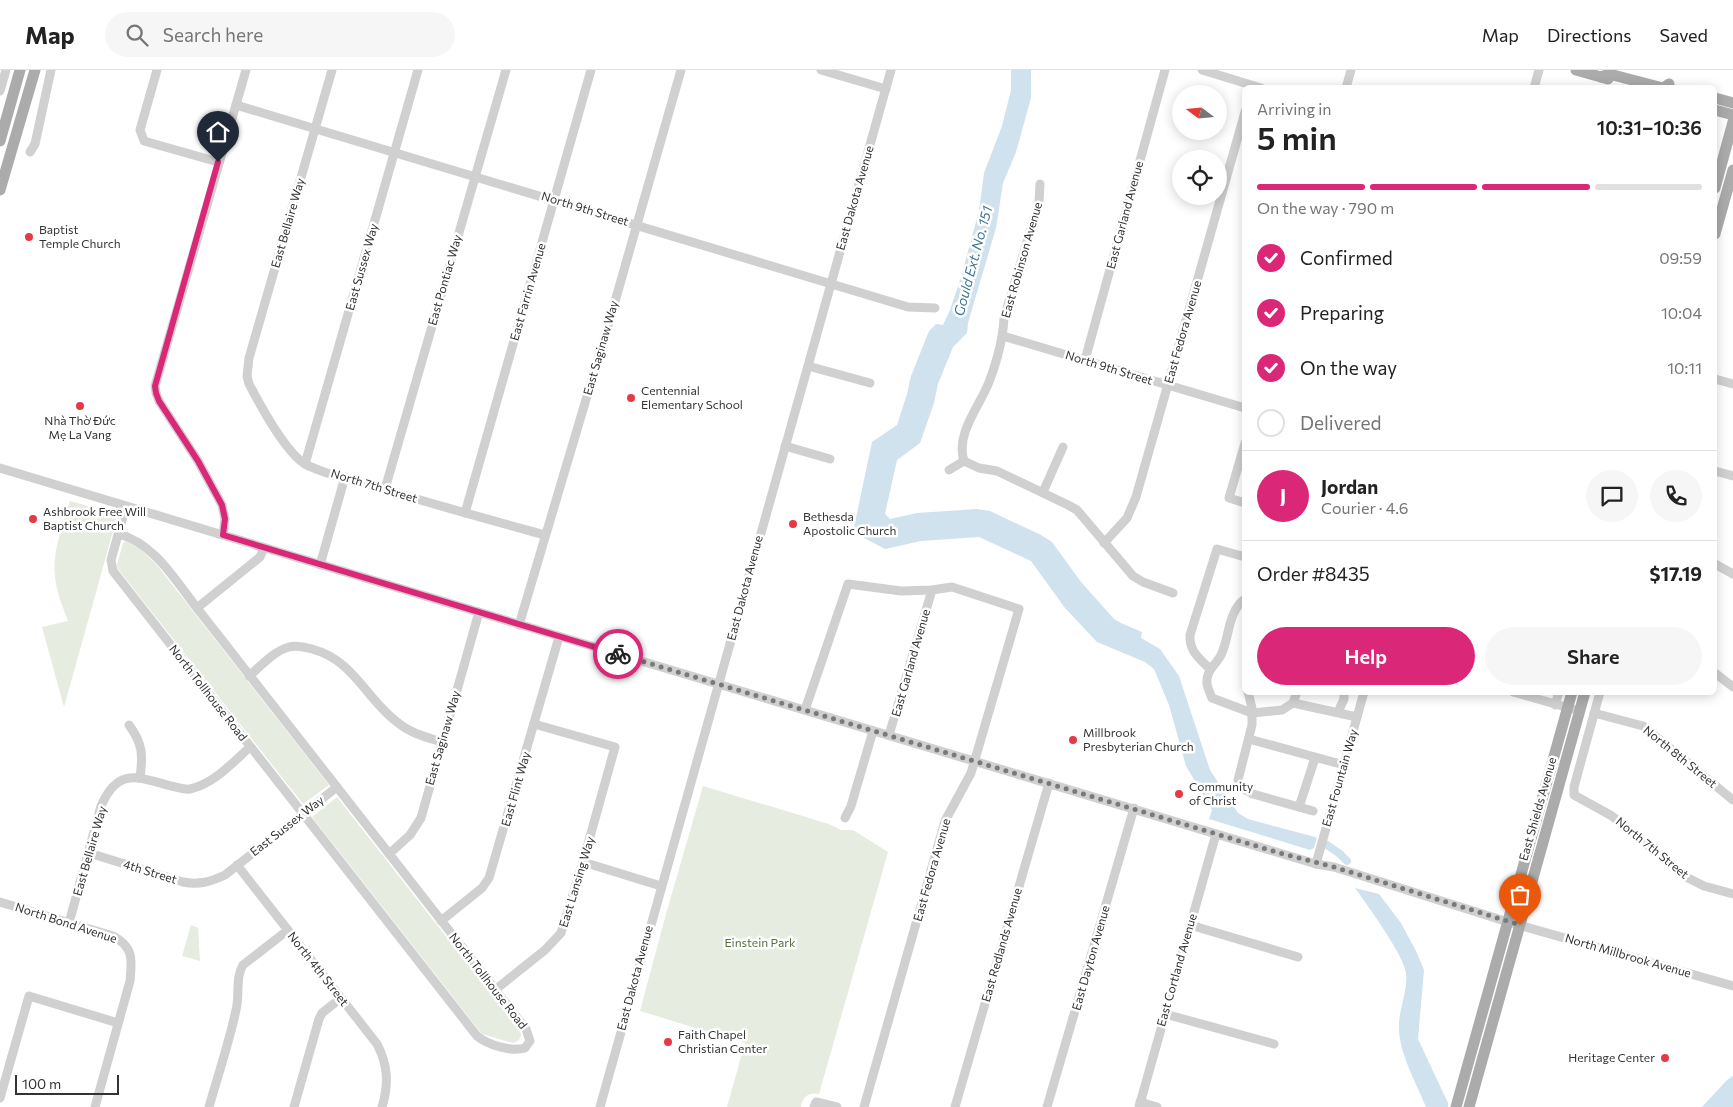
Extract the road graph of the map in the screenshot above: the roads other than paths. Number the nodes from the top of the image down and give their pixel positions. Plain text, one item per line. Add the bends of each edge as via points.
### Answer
1 (6, 70) edge
2 (20, 70) edge
3 (35, 70) edge
4 (51, 70) edge
5 (157, 70) edge
6 (246, 70) edge
7 (332, 70) edge
8 (418, 70) edge
9 (506, 70) edge
10 (591, 70) edge
11 (681, 70) edge
12 (821, 70) edge
13 (891, 70) edge
14 (1165, 70) edge
15 (1202, 70) edge
16 (1350, 70) edge
17 (1539, 70) edge
18 (1576, 70) edge
19 (1621, 70) edge
20 (1601, 77) junction
21 (1249, 85) edge
22 (1347, 85) edge
23 (1535, 85) edge
24 (1627, 85) edge
25 (1651, 85) edge
26 (1672, 85) edge
27 (886, 89) junction
28 (0, 91) edge
29 (1717, 99) edge
30 (1733, 103) edge
31 (236, 105) junction
32 (1717, 111) edge
33 (1733, 115) edge
34 (1733, 122) edge
35 (1242, 123) edge
36 (316, 128) junction
37 (0, 140) edge
38 (30, 152) dead end
39 (395, 152) junction
40 (218, 162) junction
41 (1733, 170) edge
42 (475, 176) junction
43 (1717, 181) edge
44 (1040, 184) dead end
45 (0, 190) edge
46 (555, 200) junction
47 (637, 225) junction
48 (1717, 227) edge
49 (831, 283) junction
50 (935, 308) dead end
51 (1002, 336) junction
52 (1085, 360) junction
53 (808, 366) junction
54 (247, 376) joint
55 (1717, 380) edge
56 (870, 383) dead end
57 (1733, 384) edge
58 (1168, 385) junction
59 (1242, 407) edge
60 (785, 446) junction
61 (1063, 447) dead end
62 (1242, 453) edge
63 (830, 459) dead end
64 (964, 461) junction
65 (305, 464) junction
66 (0, 468) edge
67 (949, 470) dead end
68 (1717, 472) edge
69 (1733, 476) edge
70 (345, 477) junction
71 (384, 489) junction
72 (1043, 492) junction
73 (1242, 502) edge
74 (126, 506) junction
75 (465, 513) junction
76 (119, 534) junction
77 (223, 535) junction
78 (545, 535) junction
79 (1104, 543) junction
80 (264, 548) junction
81 (1242, 556) edge
82 (320, 565) junction
83 (1717, 565) edge
84 (1733, 574) edge
85 (932, 590) junction
86 (1173, 593) dead end
87 (1242, 601) edge
88 (197, 608) junction
89 (479, 612) junction
90 (519, 624) junction
91 (559, 636) junction
92 (1210, 669) junction
93 (1717, 674) edge
94 (249, 676) junction
95 (719, 684) junction
96 (1733, 687) edge
97 (1249, 695) edge
98 (1296, 695) edge
99 (1344, 695) edge
100 (1363, 695) edge
101 (1523, 695) edge
102 (1558, 695) edge
103 (1571, 695) edge
104 (1585, 695) edge
105 (1599, 695) edge
106 (1293, 703) junction
107 (1556, 705) junction
108 (1568, 708) junction
109 (806, 710) junction
110 (1580, 711) junction
111 (1338, 712) junction
112 (1252, 713) junction
113 (1594, 713) junction
114 (1357, 718) junction
115 (534, 724) junction
116 (128, 725) dead end
117 (873, 731) junction
118 (889, 735) junction
119 (1249, 740) junction
120 (442, 742) junction
121 (250, 747) junction
122 (1315, 758) junction
123 (975, 761) junction
124 (1344, 765) junction
125 (140, 778) junction
126 (1049, 784) junction
127 (336, 787) junction
128 (1733, 800) edge
129 (1299, 807) junction
130 (1134, 808) junction
131 (1313, 812) dead end
132 (304, 813) junction
133 (845, 818) dead end
134 (1216, 834) junction
135 (88, 853) junction
136 (389, 854) junction
137 (583, 862) junction
138 (1316, 864) junction
139 (237, 866) junction
140 (661, 886) junction
141 (1733, 894) edge
142 (0, 902) edge
143 (441, 921) junction
144 (1508, 922) junction
145 (69, 923) junction
146 (1190, 925) junction
147 (1520, 925) junction
148 (288, 930) junction
149 (1298, 957) dead end
150 (1733, 986) edge
151 (495, 990) junction
152 (340, 998) junction
153 (1165, 1014) junction
154 (118, 1023) junction
155 (1274, 1044) dead end
156 (1465, 1076) junction
157 (0, 1098) edge
158 (1140, 1104) edge
159 (815, 1105) edge
160 (95, 1107) edge
161 (209, 1107) edge
162 (294, 1107) edge
163 (382, 1107) edge
164 (600, 1107) edge
165 (837, 1107) edge
166 (864, 1107) edge
167 (955, 1107) edge
168 (1047, 1107) edge
169 (1157, 1107) edge
170 (1456, 1107) edge
171 (1463, 1107) edge
172 (1469, 1107) edge

1 - 28 street
2 - 37 main road
3 - 45 main road
4 - 38 street via 35,144
5 - 40 street via 140,130 144,141
6 - 31 street
7 - 36 street, East Bellaire Way
8 - 39 street, East Sussex Way
9 - 42 street, East Pontiac Way
10 - 46 street, East Farrin Avenue
11 - 47 street, East Saginaw Way
12 - 27 street
13 - 27 street, East Dakota Avenue
14 - 52 street, East Garland Avenue
15 - 21 street
16 - 22 street
17 - 23 street
18 - 20 main road
19 - 26 main road
20 - 24 main road
20 - 25 main road via 1609,74
27 - 49 street, East Dakota Avenue
29 - 30 main road
31 - 36 street, North 9th Street
31 - 40 street
32 - 33 main road
34 - 43 main road
35 - 58 street, East Fedora Avenue
36 - 39 street, North 9th Street
36 - 54 street, East Bellaire Way
39 - 42 street, North 9th Street
39 - 65 street, East Sussex Way
40 - 77 street via 155,386 159,401 222,505 225,519
41 - 48 main road
42 - 46 street, North 9th Street
42 - 71 street, East Pontiac Way
44 - 51 street, East Robinson Avenue via 1039,202 1004,318
46 - 47 street, North 9th Street
46 - 75 street, East Farrin Avenue
47 - 49 street, North 9th Street
47 - 78 street, East Saginaw Way
49 - 50 street, North 9th Street via 908,307
49 - 53 street, East Dakota Avenue
51 - 52 street, North 9th Street
51 - 64 street via 988,384 965,437
52 - 58 street, North 9th Street
53 - 56 street
53 - 60 street, East Dakota Avenue
54 - 65 street, North 7th Street via 284,443
55 - 57 street
58 - 59 street, North 9th Street
58 - 79 street, East Fedora Avenue via 1132,508 1121,526
60 - 63 street
60 - 95 street, East Dakota Avenue
61 - 72 street
62 - 73 street via 1229,498
64 - 67 street
64 - 72 street via 997,471
65 - 70 street, North 7th Street
66 - 74 street, North Millbrook Avenue
68 - 69 street
70 - 71 street, North 7th Street
70 - 82 street
71 - 75 street, North 7th Street
72 - 79 street via 1077,510
74 - 76 street, North Tollhouse Road
74 - 77 street, North Millbrook Avenue
75 - 78 street, North 7th Street
76 - 88 street, North Tollhouse Road via 144,545 154,554
76 - 121 street, North Tollhouse Road via 111,560 113,571
77 - 80 street, North Millbrook Avenue
78 - 90 street, East Saginaw Way
79 - 86 street via 1133,576
80 - 82 street, North Millbrook Avenue
80 - 88 street via 260,557
81 - 92 street via 1217,549 1190,635 1189,644
82 - 89 street, North Millbrook Avenue
83 - 84 street
85 - 109 street via 901,591 848,584
85 - 118 street, East Garland Avenue
85 - 123 street, East Fedora Avenue via 952,587 1019,609
87 - 92 street via 1233,613 1220,656
88 - 94 street, North Tollhouse Road
89 - 90 street, North Millbrook Avenue
89 - 120 street, East Saginaw Way
90 - 91 street, North Millbrook Avenue
91 - 95 street, North Millbrook Avenue
91 - 115 street, East Flint Way
92 - 112 street via 1207,682 1212,698
93 - 96 street
94 - 120 street via 279,651 291,646 325,653 362,678 384,712 396,722
94 - 127 street, North Tollhouse Road
95 - 109 street, North Millbrook Avenue
95 - 140 street, East Dakota Avenue
97 - 112 street
98 - 106 street
99 - 111 street
100 - 114 street, East Fountain Way
101 - 107 street
102 - 107 street
103 - 108 main road, East Shields Avenue
104 - 110 main road, East Shields Avenue
105 - 113 street
106 - 111 street
106 - 112 street via 1282,710
107 - 108 street
108 - 110 street
108 - 144 main road, East Shields Avenue
109 - 117 street, North Millbrook Avenue
110 - 147 main road, East Shields Avenue
111 - 114 street
112 - 119 street
113 - 128 street, North 8th Street via 1644,726
113 - 141 street, North 7th Street via 1574,795 1612,816 1686,877
114 - 124 street, East Fountain Way
115 - 137 street, East Lansing Way via 615,747
115 - 143 street, East Flint Way via 489,878 482,888
116 - 125 street via 140,743
117 - 118 street, North Millbrook Avenue
117 - 133 street via 852,806
118 - 123 street, North Millbrook Avenue
119 - 122 street
119 - 129 street via 1238,780 1242,788
120 - 136 street, East Saginaw Way via 418,822 410,835
121 - 125 street, East Bellaire Way via 206,784 188,790
121 - 132 street, North Tollhouse Road
122 - 124 street
122 - 129 street
123 - 126 street, North Millbrook Avenue
123 - 166 street, East Fedora Avenue via 965,787 945,821
124 - 138 street, East Fountain Way
125 - 135 street, East Bellaire Way via 124,778 114,784 106,795
126 - 130 street, North Millbrook Avenue
126 - 167 street, East Redlands Avenue
127 - 132 street, East Sussex Way
127 - 136 street, North Tollhouse Road
129 - 131 street
130 - 134 street, North Millbrook Avenue
130 - 168 street, East Dayton Avenue
132 - 139 street, East Sussex Way
132 - 151 street, North Tollhouse Road via 477,1036 514,1050 525,1048 530,1041 529,1034
134 - 138 street, North Millbrook Avenue
134 - 146 street, East Cortland Avenue
135 - 139 street, 4th Street via 193,884 212,881
135 - 145 street, East Bellaire Way
136 - 143 street, North Tollhouse Road
137 - 140 street
137 - 151 street, East Lansing Way via 561,933
138 - 144 street, North Millbrook Avenue
139 - 148 street, North 4th Street
140 - 164 street, East Dakota Avenue
142 - 145 street, North Bond Avenue
143 - 151 street, North Tollhouse Road
144 - 147 street, North Millbrook Avenue
144 - 156 main road, East Shields Avenue
145 - 154 street, North Bond Avenue via 113,936 129,949 130,981
146 - 149 street
146 - 153 street, East Cortland Avenue
147 - 150 street, North Millbrook Avenue
147 - 172 main road, East Shields Avenue
148 - 152 street, North 4th Street
148 - 161 street via 240,971 236,1011
152 - 162 street via 319,1020
152 - 163 street, North 4th Street via 383,1056 388,1084
153 - 155 street
153 - 158 street, East Cortland Avenue
154 - 157 street via 29,996
154 - 160 street
156 - 170 main road, East Shields Avenue
156 - 171 main road
158 - 169 street
159 - 165 street

